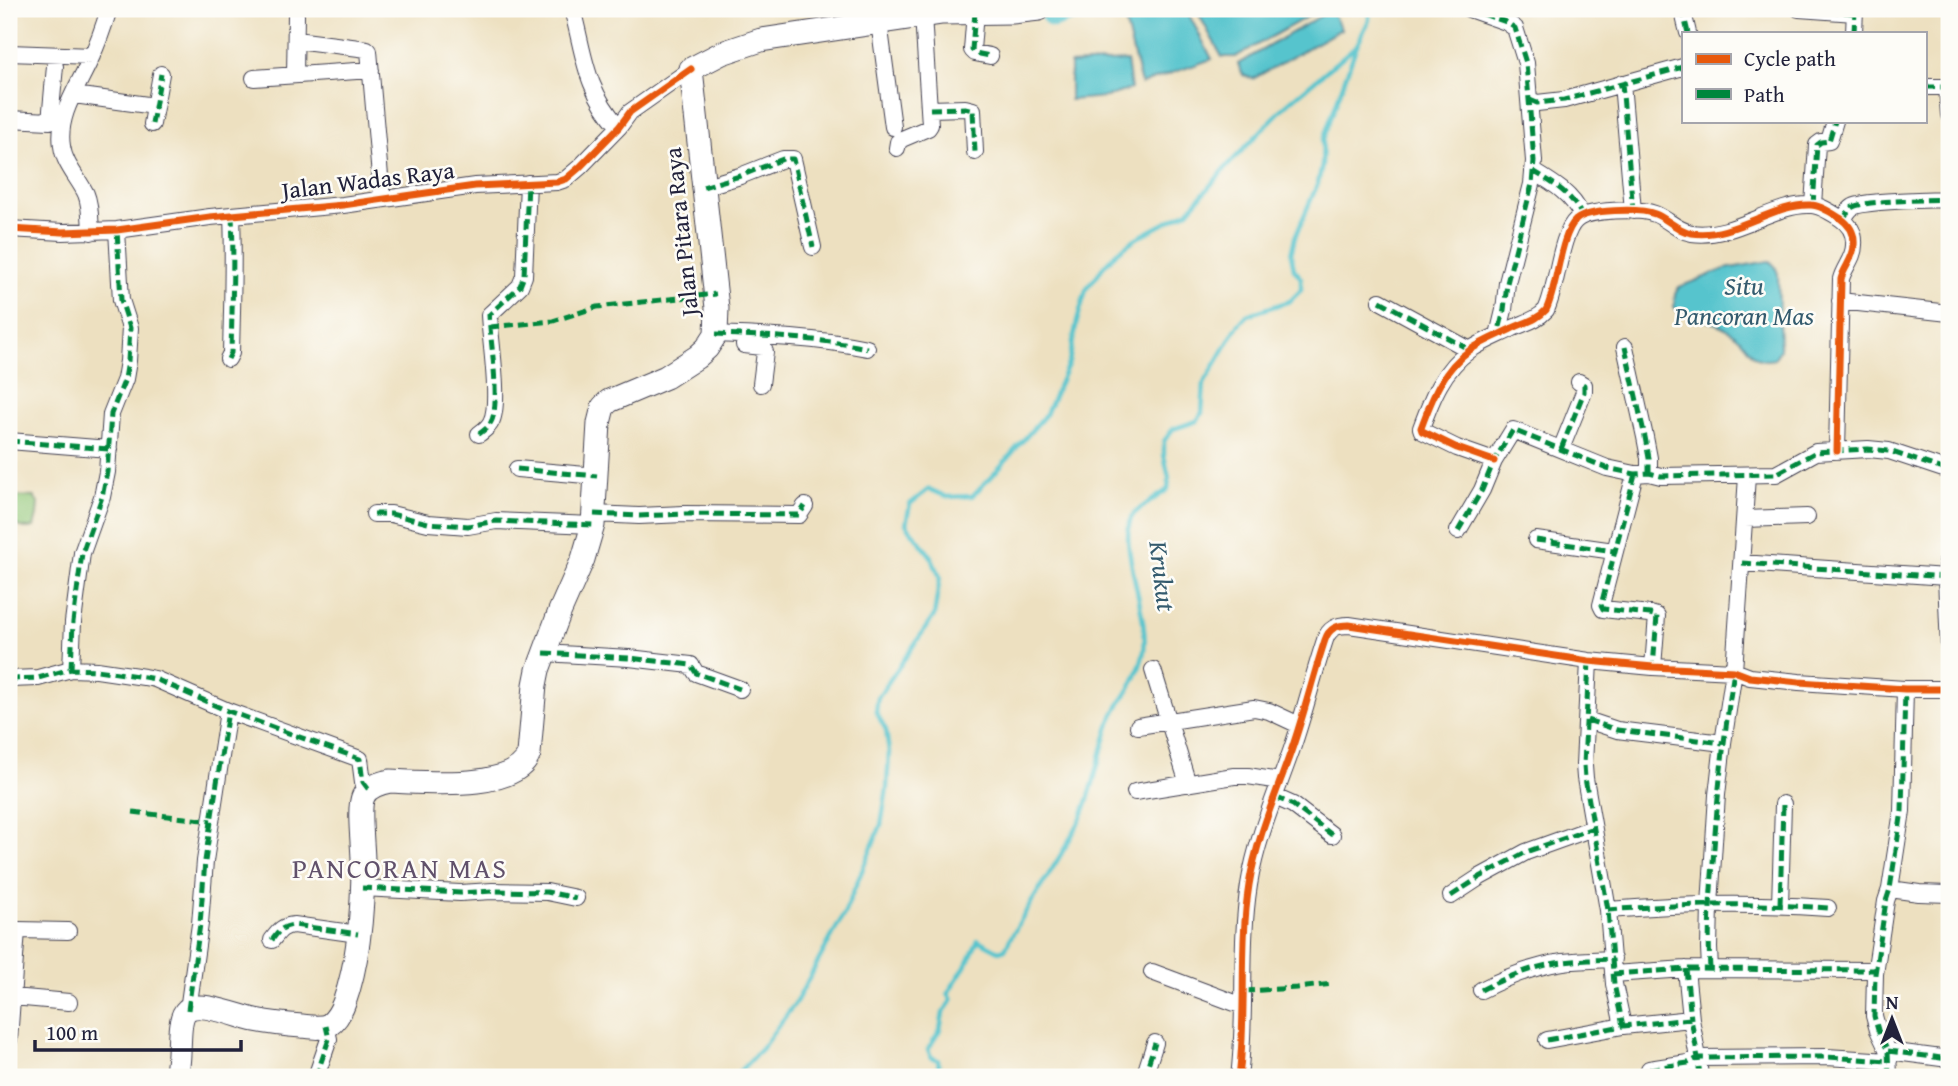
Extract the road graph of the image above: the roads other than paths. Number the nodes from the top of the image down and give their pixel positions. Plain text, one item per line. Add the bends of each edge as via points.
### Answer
1 (109, 9) edge
2 (572, 9) edge
3 (1039, 9) edge
4 (1469, 9) edge
5 (1685, 9) edge
6 (1799, 9) edge
7 (1011, 11) edge
8 (1855, 11) edge
9 (975, 12) junction
10 (296, 15) dead end
11 (923, 15) junction
12 (892, 17) edge
13 (1688, 32) edge
14 (1854, 32) edge
15 (296, 40) junction
16 (9, 53) edge
17 (92, 56) junction
18 (990, 56) dead end
19 (55, 66) dead end
20 (1682, 68) edge
21 (691, 69) junction
22 (371, 70) junction
23 (161, 74) dead end
24 (295, 75) junction
25 (254, 78) dead end
26 (1622, 83) junction
27 (1948, 87) edge
28 (1926, 88) edge
29 (74, 95) junction
30 (1530, 100) junction
31 (155, 106) junction
32 (930, 109) junction
33 (1949, 115) edge
34 (9, 119) edge
35 (1835, 122) edge
36 (152, 124) dead end
37 (620, 127) junction
38 (893, 127) dead end
39 (897, 148) dead end
40 (975, 152) dead end
41 (1533, 171) junction
42 (528, 183) junction
43 (703, 187) junction
44 (382, 199) junction
45 (1949, 199) edge
46 (1813, 205) junction
47 (1633, 211) junction
48 (232, 216) junction
49 (1582, 216) junction
50 (1843, 220) junction
51 (9, 229) edge
52 (117, 230) junction
53 (91, 232) junction
54 (813, 247) dead end
55 (1840, 300) junction
56 (1380, 301) dead end
57 (1949, 308) edge
58 (1498, 335) junction
59 (713, 339) junction
60 (1625, 347) dead end
61 (867, 348) dead end
62 (1470, 350) junction
63 (228, 359) dead end
64 (1579, 382) dead end
65 (761, 384) dead end
66 (479, 434) dead end
67 (9, 441) edge
68 (1561, 449) junction
69 (109, 450) junction
70 (1837, 451) junction
71 (1494, 461) junction
72 (517, 469) dead end
73 (1949, 471) edge
74 (1642, 474) junction
75 (1747, 475) junction
76 (597, 476) junction
77 (804, 506) dead end
78 (374, 514) dead end
79 (1807, 517) dead end
80 (593, 519) junction
81 (1745, 519) junction
82 (1949, 529) edge
83 (1458, 531) dead end
84 (1536, 540) dead end
85 (1614, 551) junction
86 (1742, 563) junction
87 (1946, 578) junction
88 (1949, 650) edge
89 (544, 653) junction
90 (1590, 662) junction
91 (1653, 667) junction
92 (71, 669) junction
93 (1153, 670) dead end
94 (1734, 671) junction
95 (9, 679) edge
96 (740, 689) dead end
97 (1905, 689) junction
98 (1949, 689) edge
99 (228, 711) junction
100 (1587, 720) junction
101 (1169, 721) junction
102 (1299, 725) junction
103 (1138, 726) dead end
104 (1723, 743) junction
105 (1188, 784) junction
106 (1278, 789) junction
107 (369, 790) junction
108 (1135, 792) dead end
109 (1783, 804) dead end
110 (1593, 828) junction
111 (1332, 835) dead end
112 (362, 888) junction
113 (1891, 889) junction
114 (1949, 894) edge
115 (1451, 896) dead end
116 (576, 898) dead end
117 (1710, 905) junction
118 (1780, 905) junction
119 (1828, 908) dead end
120 (1608, 910) junction
121 (68, 931) dead end
122 (358, 934) junction
123 (272, 940) dead end
124 (1613, 966) junction
125 (1686, 969) junction
126 (1710, 970) junction
127 (1875, 970) junction
128 (1152, 972) dead end
129 (1480, 990) dead end
130 (13, 997) junction
131 (69, 1002) dead end
132 (1242, 1006) junction
133 (188, 1010) junction
134 (1692, 1019) junction
135 (326, 1026) junction
136 (1623, 1026) junction
137 (9, 1040) edge
138 (1547, 1040) dead end
139 (1155, 1043) dead end
140 (1698, 1058) junction
141 (1949, 1059) edge
142 (1889, 1063) edge
143 (1649, 1069) dead end
144 (175, 1077) edge
145 (316, 1077) edge
146 (1144, 1077) edge
147 (1239, 1077) edge
148 (1700, 1077) edge

1 - 17 street
2 - 37 street via 591,83
3 - 7 main road
4 - 30 street via 1516,28 1527,63
5 - 13 street
6 - 8 street
7 - 9 main road
8 - 14 street
9 - 11 main road
9 - 18 street via 972,50
10 - 15 street
11 - 12 main road
11 - 32 street
12 - 21 main road via 761,40 722,52
12 - 38 street
15 - 22 street via 368,49
15 - 24 street
16 - 17 street
17 - 29 street
19 - 34 street via 50,121
20 - 26 street
21 - 37 street, Jalan Wadas Raya via 640,103
21 - 43 main road, Jalan Pitara Raya
22 - 24 street
22 - 44 street
23 - 31 street
24 - 25 street
26 - 30 street via 1564,100
26 - 47 street
27 - 28 street
27 - 33 street
29 - 31 street
29 - 53 street via 62,125 62,145 86,195
30 - 41 street
31 - 36 street
32 - 39 street via 929,128 902,139
32 - 40 street via 972,110
35 - 46 street via 1829,141 1817,145
37 - 42 street, Jalan Wadas Raya via 566,179
41 - 49 street via 1558,186
41 - 58 street
42 - 44 street, Jalan Wadas Raya
42 - 66 street via 524,276 520,286 489,315 493,420
43 - 54 street via 793,159
43 - 59 main road, Jalan Pitara Raya via 717,308
44 - 48 street, Jalan Wadas Raya
45 - 50 street via 1858,205
46 - 47 street via 1704,233 1684,231 1654,214
46 - 50 street
47 - 49 street
48 - 52 street, Jalan Wadas Raya
48 - 63 street
49 - 58 street via 1569,232 1546,310 1540,318
50 - 55 street via 1855,241 1843,272
51 - 53 street, Jalan Wadas Raya
52 - 53 street, Jalan Wadas Raya
52 - 69 street via 121,300 130,333 125,379 111,414
55 - 57 street
55 - 70 street
56 - 62 street
58 - 62 street
59 - 61 street via 800,338
59 - 65 street via 763,347
59 - 76 main road, Jalan Pitara Raya via 678,371 606,403 600,416
60 - 74 street via 1649,458
62 - 71 street via 1440,382 1421,429
64 - 68 street via 1584,392
67 - 69 street
68 - 71 street via 1513,430
68 - 74 street via 1606,468
69 - 92 street via 103,497 82,553
70 - 73 street via 1889,451
70 - 75 street via 1809,454 1776,474
71 - 83 street
72 - 76 street
74 - 75 street
74 - 85 street
75 - 81 street
76 - 80 main road, Jalan Pitara Raya
77 - 80 street via 799,515 791,516 684,514
78 - 80 street via 463,526
79 - 81 street
80 - 89 main road, Jalan Pitara Raya via 583,559
81 - 86 street
82 - 87 street
84 - 85 street
85 - 91 street via 1601,605 1657,616
86 - 87 street
86 - 94 street
87 - 88 street
89 - 96 street via 691,665 696,673
89 - 107 main road, Jalan Pitara Raya via 534,685 529,754 522,767 487,780 390,781
90 - 91 street
90 - 100 street
90 - 102 street via 1338,626 1327,634
91 - 94 street
92 - 95 street via 38,678
92 - 99 street via 155,679
93 - 101 street
94 - 97 street via 1750,677
94 - 104 street
97 - 98 street
97 - 113 street via 1902,811
99 - 107 street via 360,759 363,782
99 - 133 street via 207,821
100 - 104 street via 1617,730
100 - 110 street via 1584,765
101 - 102 street via 1254,708
101 - 103 street
101 - 105 street
102 - 106 street
104 - 117 street
105 - 106 street via 1241,776
105 - 108 street
106 - 111 street
106 - 132 street via 1249,886
107 - 112 main road via 362,800
109 - 118 street
110 - 115 street via 1527,852
110 - 120 street
112 - 116 street via 547,892
112 - 122 main road
113 - 114 street
113 - 127 street
117 - 118 street
117 - 120 street
117 - 126 street
118 - 119 street
120 - 124 street
121 - 130 street via 17,930
122 - 123 street via 286,925
122 - 135 main road via 344,1005
124 - 125 street
124 - 129 street via 1564,962
124 - 136 street
125 - 126 street
125 - 134 street
126 - 127 street
127 - 142 street via 1874,1016
128 - 132 street
130 - 131 street
130 - 137 street
132 - 147 street
133 - 135 main road via 207,1008 258,1021
133 - 144 main road via 182,1021
134 - 136 street
134 - 140 street
135 - 145 street via 329,1039
136 - 138 street
139 - 146 street
140 - 142 street via 1827,1057
140 - 143 street
140 - 148 street
141 - 142 street

